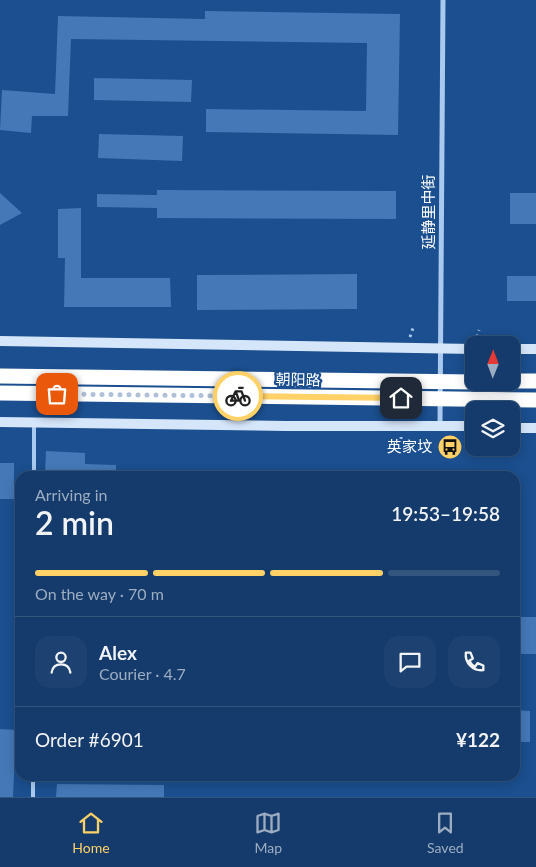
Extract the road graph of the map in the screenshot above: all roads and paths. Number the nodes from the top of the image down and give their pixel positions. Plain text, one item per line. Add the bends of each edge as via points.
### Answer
1 (443, 0) edge
2 (0, 341) edge
3 (441, 349) junction
4 (465, 349) edge
5 (520, 349) edge
6 (536, 349) edge
7 (0, 376) edge
8 (520, 381) edge
9 (536, 381) edge
10 (440, 382) junction
11 (465, 382) edge
12 (0, 393) edge
13 (440, 399) junction
14 (536, 400) edge
15 (0, 422) edge
16 (34, 422) junction
17 (440, 425) junction
18 (465, 426) edge
19 (520, 428) edge
20 (536, 428) edge
21 (34, 471) edge
22 (33, 781) edge
23 (33, 797) edge

1 - 3 street, 延静里中街
2 - 3 street
3 - 4 street
3 - 10 street, 延静里中街
5 - 6 street
7 - 10 highway, 朝阳路
8 - 9 highway
10 - 11 highway, 朝阳路
10 - 13 street, 延静里中街
12 - 13 highway, 朝阳路
13 - 14 highway, 朝阳路
13 - 17 street, 延静里中街
15 - 16 street
16 - 17 street
16 - 21 lane
17 - 18 street
19 - 20 street
22 - 23 lane

